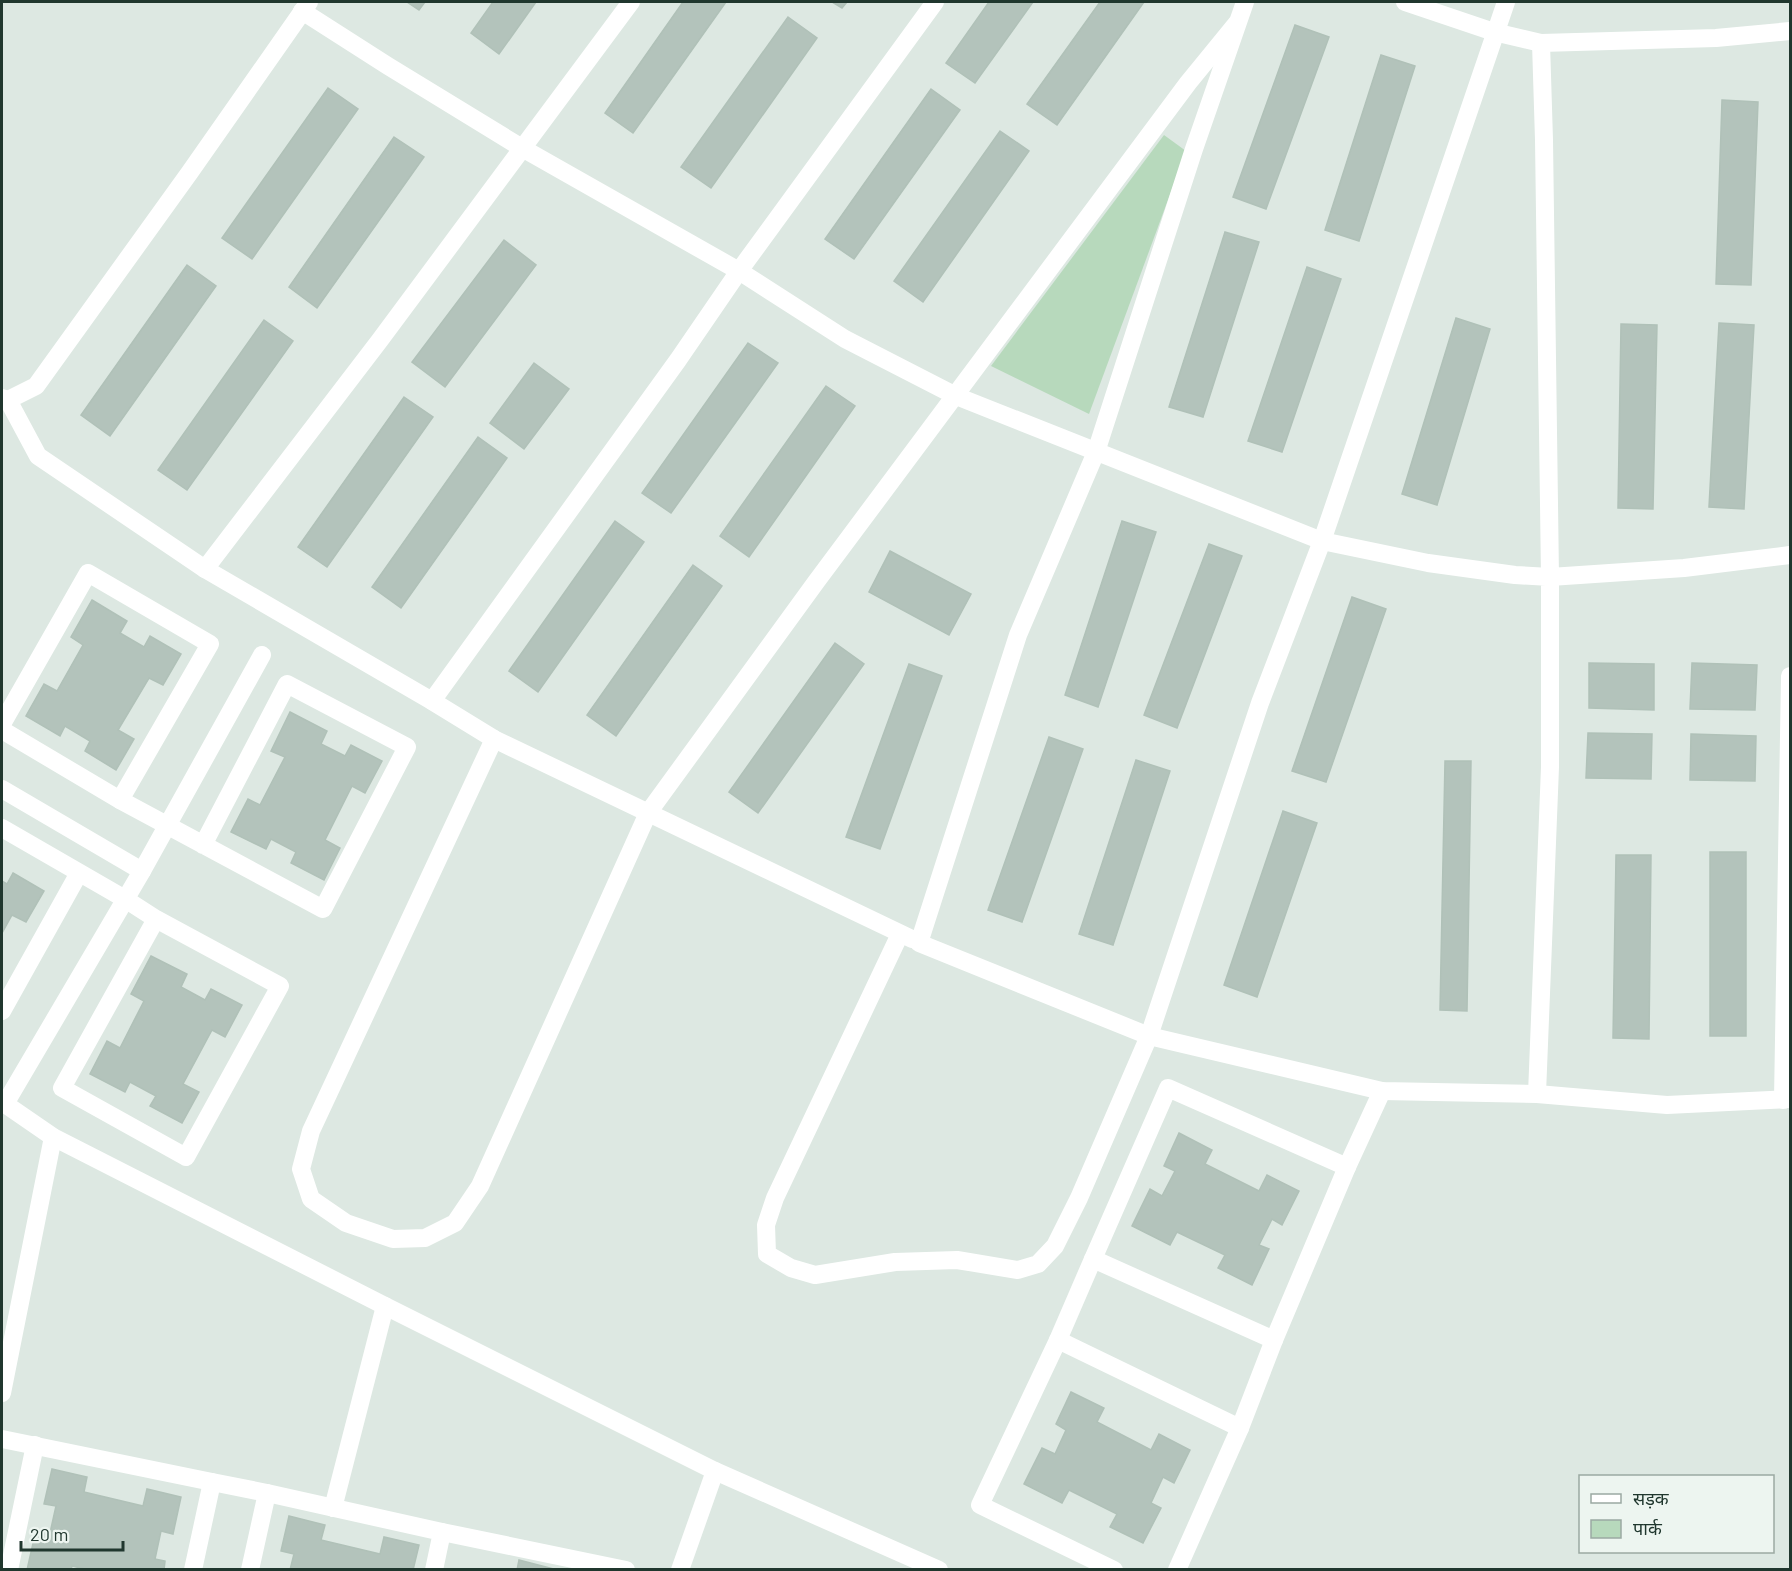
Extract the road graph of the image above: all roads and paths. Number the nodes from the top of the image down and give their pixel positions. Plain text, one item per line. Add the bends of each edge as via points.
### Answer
1 (631, 2) edge
2 (935, 2) edge
3 (1245, 2) edge
4 (1405, 2) edge
5 (1506, 2) edge
6 (305, 6) edge
7 (1237, 23) junction
8 (1791, 31) edge
9 (1494, 32) junction
10 (1541, 43) junction
11 (522, 148) junction
12 (739, 271) junction
13 (956, 396) junction
14 (5, 399) edge
15 (1096, 452) junction
16 (1322, 541) junction
17 (1791, 555) edge
18 (206, 569) junction
19 (1550, 577) junction
20 (262, 655) dead end
21 (1791, 676) edge
22 (432, 701) junction
23 (2, 724) edge
24 (2, 730) edge
25 (494, 739) junction
26 (2, 789) edge
27 (120, 800) junction
28 (648, 813) junction
29 (167, 826) junction
30 (2, 828) edge
31 (203, 845) junction
32 (142, 871) junction
33 (80, 873) junction
34 (125, 899) junction
35 (156, 919) junction
36 (900, 934) junction
37 (919, 943) junction
38 (2, 1011) edge
39 (1149, 1036) junction
40 (1382, 1091) junction
41 (1537, 1094) junction
42 (1787, 1100) edge
43 (53, 1137) junction
44 (1347, 1167) junction
45 (1093, 1259) junction
46 (385, 1306) junction
47 (1058, 1340) junction
48 (1274, 1340) junction
49 (2, 1393) edge
50 (1240, 1428) junction
51 (2, 1439) edge
52 (35, 1445) junction
53 (715, 1472) junction
54 (212, 1482) junction
55 (267, 1493) junction
56 (333, 1508) junction
57 (442, 1532) junction
58 (9, 1569) edge
59 (194, 1569) edge
60 (250, 1569) edge
61 (434, 1569) edge
62 (626, 1569) edge
63 (680, 1569) edge
64 (939, 1569) edge
65 (1114, 1569) edge
66 (1177, 1569) edge

1 - 11 street
2 - 12 street
3 - 7 street
4 - 9 street
5 - 9 street
6 - 11 street via 426,90
6 - 14 street via 36,386
7 - 13 street via 1188,83
7 - 15 street
8 - 10 street via 1716,38
9 - 10 street
9 - 16 street
10 - 19 street
11 - 12 street
11 - 18 street
12 - 13 street via 845,339
12 - 22 street
13 - 15 street
13 - 28 street
14 - 18 street via 38,456
15 - 16 street
15 - 37 street via 1018,635
16 - 19 street via 1428,563
16 - 39 street via 1260,703
17 - 19 street via 1684,568
18 - 22 street
19 - 41 street via 1550,767
20 - 29 street
21 - 42 street
22 - 25 street
23 - 27 street via 88,573 210,644
24 - 27 street
25 - 28 street
25 - 28 street via 311,1131 301,1169 311,1198 346,1223 393,1239 425,1238 455,1223 480,1186
26 - 32 street
27 - 29 street
28 - 36 street
29 - 31 street
29 - 32 street
30 - 33 street
31 - 31 street via 323,909 407,747 287,684
32 - 34 street
33 - 34 street
33 - 38 street
34 - 35 street
34 - 43 street via 5,1104
35 - 35 street via 280,986 186,1157 63,1088
36 - 37 street
36 - 39 street via 775,1198 766,1225 767,1254 791,1268 815,1275 895,1262 957,1260 1018,1270 1038,1264 1054,1246 1079,1198
37 - 39 street
39 - 40 street
40 - 41 street
40 - 44 street
41 - 42 street via 1667,1105
43 - 46 street
43 - 49 street
44 - 45 street via 1168,1088
44 - 48 street
45 - 47 street
45 - 48 street
46 - 53 street
46 - 56 street
47 - 50 street
47 - 65 street via 980,1505
48 - 50 street
50 - 66 street
51 - 52 street
52 - 54 street
52 - 58 street
53 - 63 street
53 - 64 street
54 - 55 street
54 - 59 street
55 - 56 street
55 - 60 street
56 - 57 street
57 - 61 street
57 - 62 street

